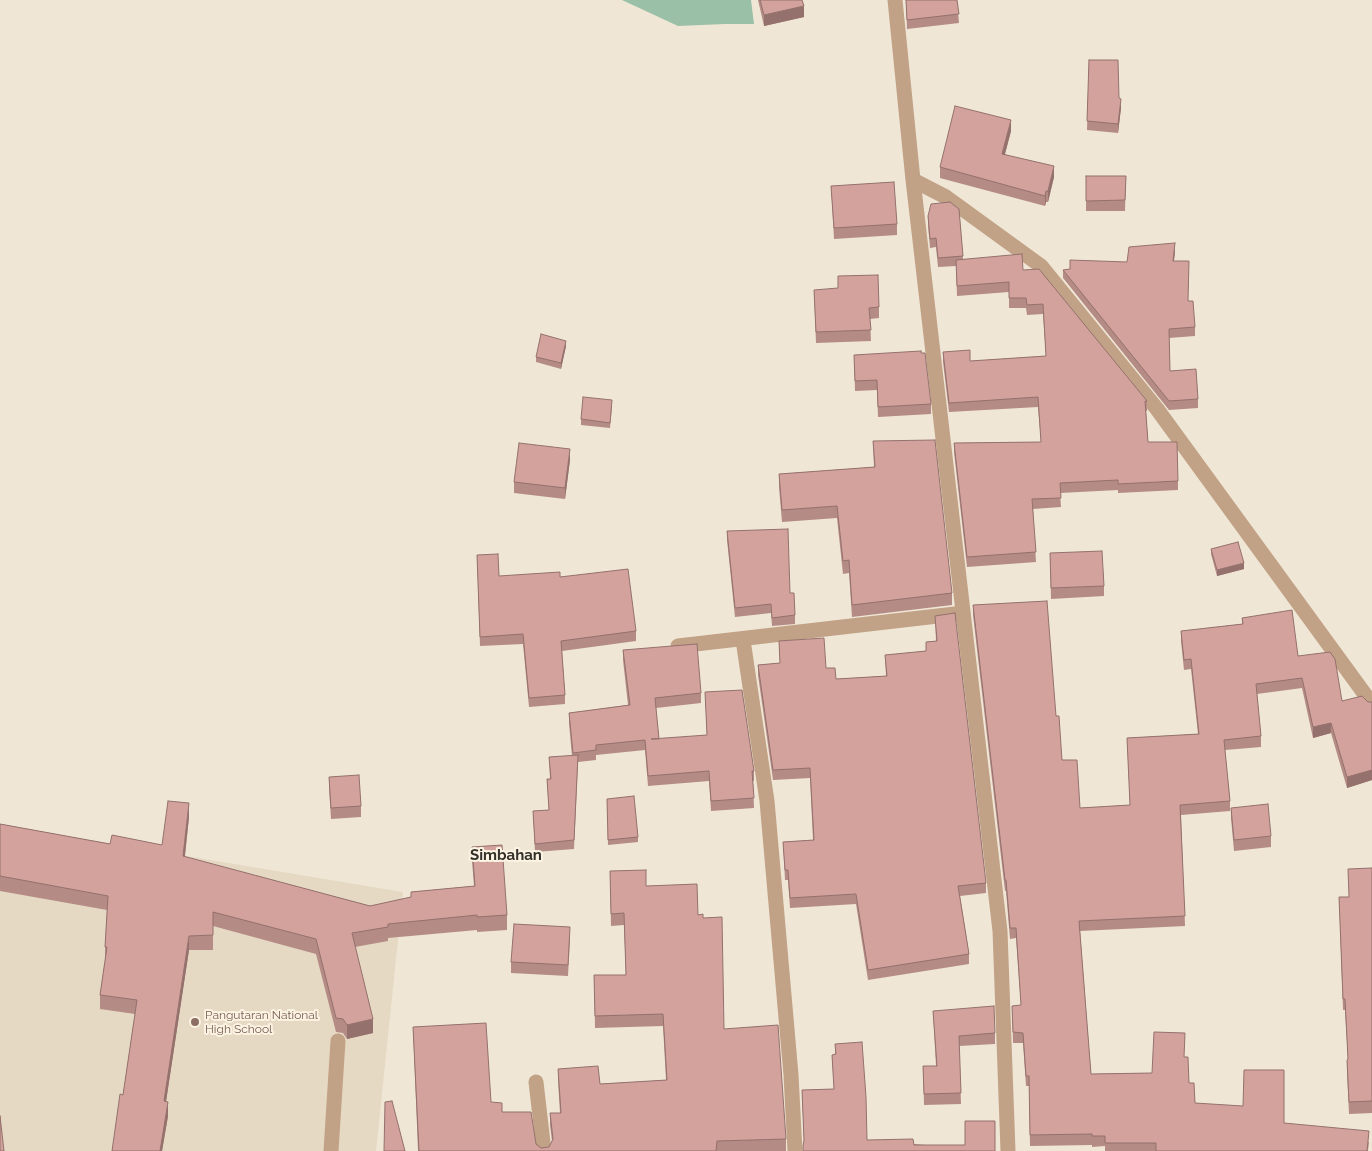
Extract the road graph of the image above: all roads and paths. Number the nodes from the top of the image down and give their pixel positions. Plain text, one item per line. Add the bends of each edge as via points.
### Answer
1 (895, 0) edge
2 (913, 180) junction
3 (964, 613) junction
4 (743, 640) junction
5 (664, 648) edge
6 (1372, 704) edge
7 (338, 1041) dead end
8 (536, 1082) dead end
9 (331, 1151) edge
10 (544, 1151) edge
11 (795, 1151) edge
12 (1008, 1151) edge

1 - 2 street
2 - 3 street
2 - 6 street via 946,197 1042,266 1157,409
3 - 4 street
3 - 12 street via 1000,931
4 - 5 street
4 - 11 street via 768,801
7 - 9 street
8 - 10 street

